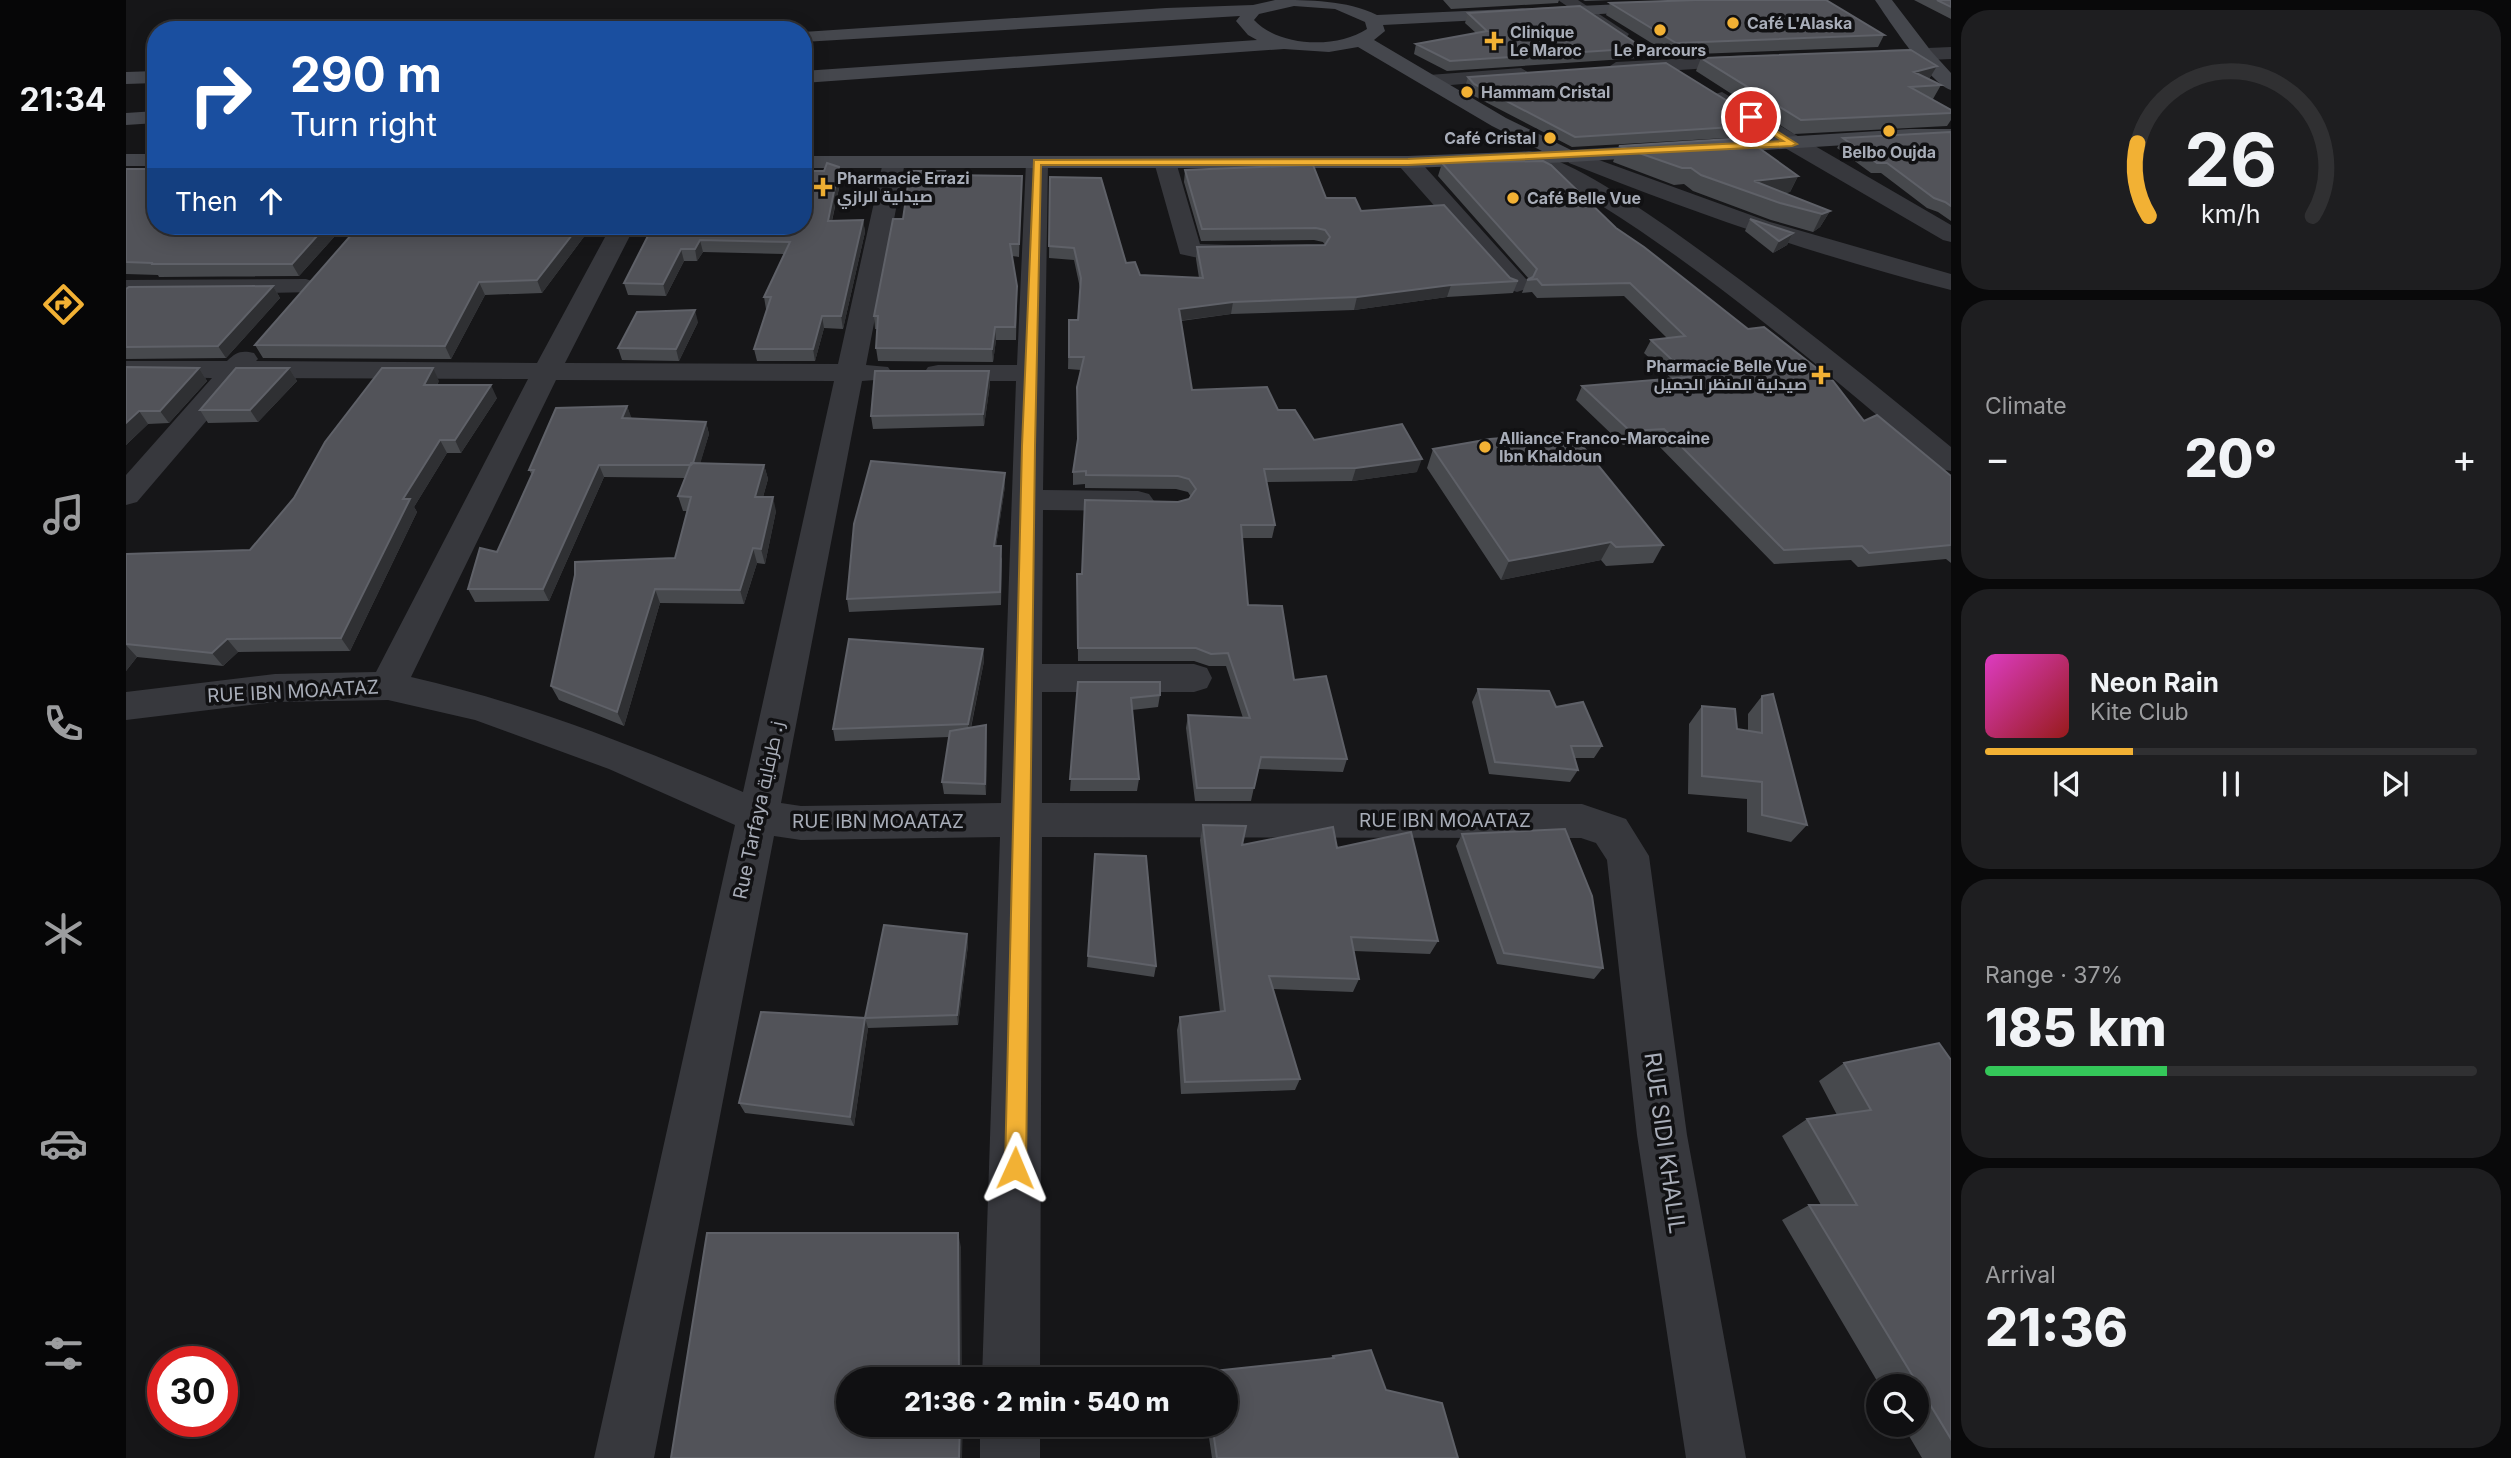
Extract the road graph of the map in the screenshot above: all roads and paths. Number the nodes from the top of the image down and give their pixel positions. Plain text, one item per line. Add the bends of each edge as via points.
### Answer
1 (1883, 0) edge
2 (1293, 1) edge
3 (1572, 4) edge
4 (1675, 5) edge
5 (1253, 10) junction
6 (1373, 20) junction
7 (812, 36) edge
8 (1362, 41) junction
9 (1285, 43) junction
10 (1330, 47) junction
11 (1951, 53) edge
12 (1924, 55) junction
13 (1857, 57) edge
14 (1354, 61) dead end
15 (1763, 61) edge
16 (1670, 64) junction
17 (1603, 69) edge
18 (1536, 73) edge
19 (812, 75) edge
20 (147, 78) edge
21 (126, 79) edge
22 (1429, 81) junction
23 (1951, 84) edge
24 (147, 118) edge
25 (126, 119) edge
26 (1951, 135) edge
27 (1485, 138) dead end
28 (1792, 144) junction
29 (1572, 156) junction
30 (1529, 157) junction
31 (126, 160) edge
32 (147, 160) edge
33 (812, 162) edge
34 (894, 162) junction
35 (1037, 162) junction
36 (1165, 162) junction
37 (1408, 162) junction
38 (618, 235) edge
39 (1951, 235) edge
40 (1272, 251) edge
41 (1951, 282) edge
42 (1517, 284) edge
43 (126, 288) edge
44 (279, 318) edge
45 (261, 339) edge
46 (126, 369) edge
47 (234, 370) junction
48 (546, 370) junction
49 (852, 373) junction
50 (1031, 373) junction
51 (1951, 462) edge
52 (126, 495) edge
53 (1028, 500) junction
54 (1163, 502) edge
55 (1025, 678) junction
56 (1194, 678) dead end
57 (388, 686) junction
58 (126, 706) edge
59 (757, 816) junction
60 (1022, 820) junction
61 (1611, 831) joint
62 (1011, 1367) edge
63 (1010, 1437) edge
64 (624, 1458) edge
65 (1010, 1458) edge
66 (1716, 1458) edge

1 - 12 main road
2 - 5 main road
2 - 6 main road via 1342,6
3 - 4 main road
3 - 6 main road
3 - 16 street
5 - 7 main road
5 - 9 main road via 1245,21 1249,27
6 - 8 main road via 1376,31
8 - 10 main road
8 - 22 main road
9 - 10 main road
9 - 19 main road
10 - 14 main road
11 - 12 street
12 - 13 street
12 - 23 main road
15 - 16 street
16 - 17 street
16 - 28 street
18 - 22 street
20 - 21 main road
22 - 29 main road via 1507,127
24 - 25 main road
26 - 28 main road
27 - 30 main road
28 - 29 main road
28 - 39 street
29 - 30 main road
29 - 41 street via 1777,233
30 - 37 main road
30 - 51 street via 1613,201 1727,282
31 - 32 main road
33 - 34 main road
34 - 35 main road
34 - 49 street, Rue Tarfaya ز. طرفاية
35 - 36 main road
35 - 50 street
36 - 37 main road
36 - 40 street via 1189,249
37 - 42 street
38 - 48 street
43 - 44 street via 315,277
45 - 47 street
46 - 47 street
47 - 48 street
47 - 52 street
48 - 49 street
48 - 57 street
49 - 50 street
49 - 59 street, Rue Tarfaya ز. طرفاية
50 - 53 street
53 - 54 street
53 - 55 street
55 - 56 street
55 - 60 street
57 - 58 street, RUE IBN MOAATAZ via 275,688
57 - 59 street, RUE IBN MOAATAZ via 493,711 623,758
59 - 60 street, RUE IBN MOAATAZ via 801,823
59 - 64 street, Rue Tarfaya ز. طرفاية
60 - 61 street, RUE IBN MOAATAZ via 1582,821
60 - 62 street
61 - 66 street, RUE SIDI KHALIL via 1628,856 1662,1135
63 - 65 street

